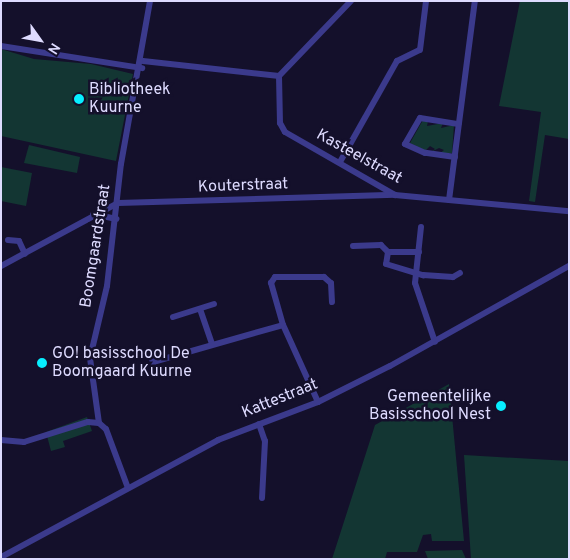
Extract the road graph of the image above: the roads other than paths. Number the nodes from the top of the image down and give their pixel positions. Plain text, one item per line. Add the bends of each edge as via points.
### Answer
1 (150, 1) edge
2 (351, 1) edge
3 (426, 1) edge
4 (475, 1) edge
5 (1, 46) edge
6 (142, 64) junction
7 (279, 76) junction
8 (459, 124) junction
9 (455, 157) junction
10 (340, 162) junction
11 (395, 195) junction
12 (449, 200) junction
13 (118, 204) junction
14 (569, 211) edge
15 (93, 214) junction
16 (116, 219) junction
17 (421, 227) dead end
18 (8, 240) dead end
19 (353, 246) dead end
20 (388, 252) junction
21 (419, 252) junction
22 (26, 254) junction
23 (1, 266) edge
24 (569, 266) edge
25 (416, 272) junction
26 (460, 273) dead end
27 (332, 302) dead end
28 (214, 304) dead end
29 (200, 309) junction
30 (173, 318) dead end
31 (283, 325) junction
32 (436, 342) junction
33 (212, 344) junction
34 (154, 371) dead end
35 (318, 402) junction
36 (99, 423) junction
37 (259, 424) junction
38 (1, 440) edge
39 (128, 488) junction
40 (262, 498) dead end
41 (1, 557) edge

1 - 6 street, Boomgaardstraat
2 - 7 street
3 - 10 street via 420,50 397,61
4 - 8 street
5 - 6 street
6 - 7 street
6 - 13 street, Boomgaardstraat via 121,164
7 - 10 street, Kasteelstraat via 282,128
8 - 9 street
8 - 9 street via 420,118 405,144 425,152
9 - 12 street
10 - 11 street, Kasteelstraat
11 - 12 street, Kasteelstraat
11 - 13 street, Kouterstraat
12 - 14 street, Kasteelstraat
13 - 15 street, Kouterstraat
13 - 16 street, Boomgaardstraat
15 - 16 street
15 - 22 street, Kouterstraat
16 - 36 street, Boomgaardstraat via 107,286 90,358
17 - 21 street
18 - 22 street via 20,241
19 - 20 street via 381,245
20 - 21 street
20 - 25 street via 388,267
21 - 25 street
22 - 23 street, Kouterstraat
24 - 32 street, Kattestraat
25 - 26 street via 453,277
25 - 32 street via 425,321
27 - 31 street via 329,279 275,277 271,283
28 - 29 street
29 - 30 street
29 - 33 street
31 - 33 street
31 - 35 street
32 - 35 street, Kattestraat
33 - 34 street via 151,358
35 - 37 street, Kattestraat
36 - 38 street via 88,422 29,441
36 - 39 street, Boomgaardstraat via 106,429
37 - 39 street, Kattestraat
37 - 40 street via 265,441
39 - 41 street, Kattestraat

